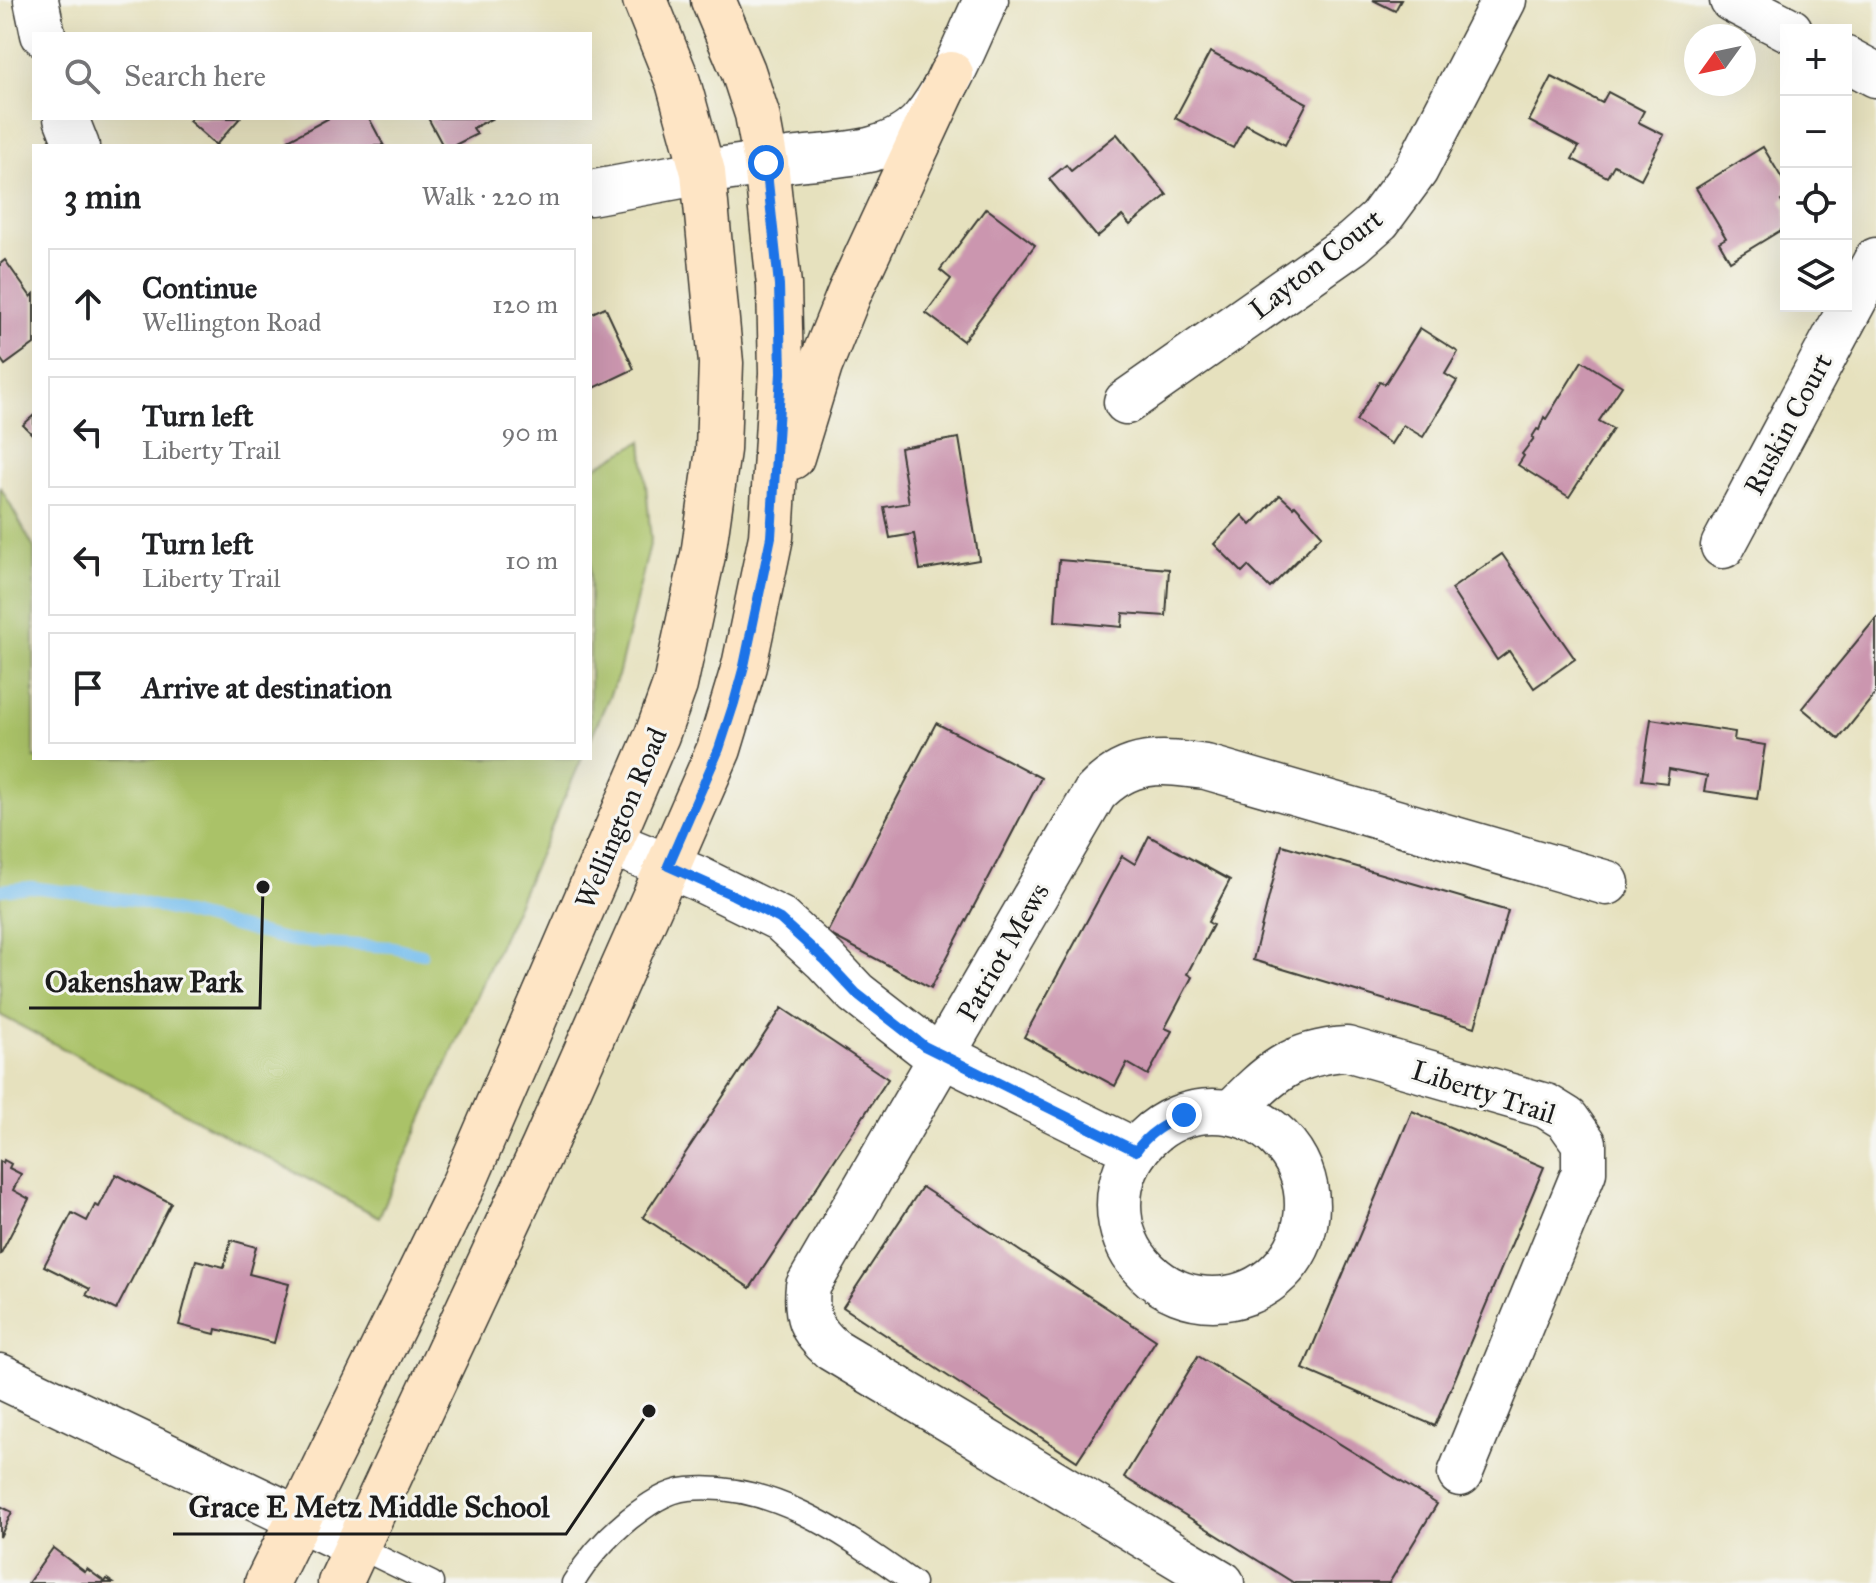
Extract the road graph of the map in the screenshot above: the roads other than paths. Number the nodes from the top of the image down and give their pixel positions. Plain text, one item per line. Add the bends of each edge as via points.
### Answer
1 (36, 0) edge
2 (645, 0) edge
3 (713, 0) edge
4 (986, 0) edge
5 (1504, 0) edge
6 (1732, 0) edge
7 (1780, 25) edge
8 (43, 32) edge
9 (1852, 62) edge
10 (951, 74) junction
11 (1876, 75) edge
12 (67, 120) edge
13 (76, 144) edge
14 (766, 163) junction
15 (703, 172) junction
16 (592, 193) edge
17 (1876, 260) edge
18 (1126, 402) dead end
19 (772, 521) junction
20 (1723, 546) dead end
21 (611, 843) junction
22 (668, 866) junction
23 (1607, 883) dead end
24 (942, 1056) junction
25 (1232, 1112) junction
26 (1136, 1151) junction
27 (0, 1376) edge
28 (1460, 1474) dead end
29 (300, 1519) junction
30 (349, 1565) edge
31 (267, 1583) edge
32 (432, 1583) edge
33 (573, 1583) edge
34 (914, 1583) edge
35 (1222, 1583) edge

1 - 8 street
2 - 15 main road, Wellington Road via 678,82
3 - 14 main road via 748,85
4 - 10 street
5 - 18 street, Layton Court via 1416,170 1379,220
6 - 7 street
9 - 11 street
10 - 14 street via 921,122 903,137 867,149
10 - 19 main road via 820,366
12 - 13 street
14 - 15 street
14 - 19 main road via 779,285 781,373
15 - 16 street
15 - 21 main road, Wellington Road via 721,363 718,450 706,540 675,685
17 - 20 street, Ruskin Court
19 - 22 main road via 734,703
21 - 22 street
21 - 29 main road, Wellington Road via 463,1185
22 - 24 street via 780,919 856,993
22 - 30 main road
23 - 24 street, Patriot Mews via 1206,767 1153,761 1107,780 1095,793
24 - 26 street
24 - 35 street, Patriot Mews via 808,1286 806,1306 817,1336 853,1365
25 - 26 street via 1184,1115 1161,1126
25 - 26 street via 1276,1135 1303,1176 1307,1201 1298,1249 1265,1285 1242,1295 1218,1300 1170,1290 1133,1257 1118,1210 1120,1185
25 - 28 street, Liberty Trail via 1289,1062 1319,1051 1347,1049 1546,1106 1567,1119 1584,1143 1584,1172
27 - 29 street
29 - 30 street
29 - 31 main road, Wellington Road
30 - 32 lane
33 - 34 lane via 616,1530 662,1497 687,1489 755,1493 848,1538

